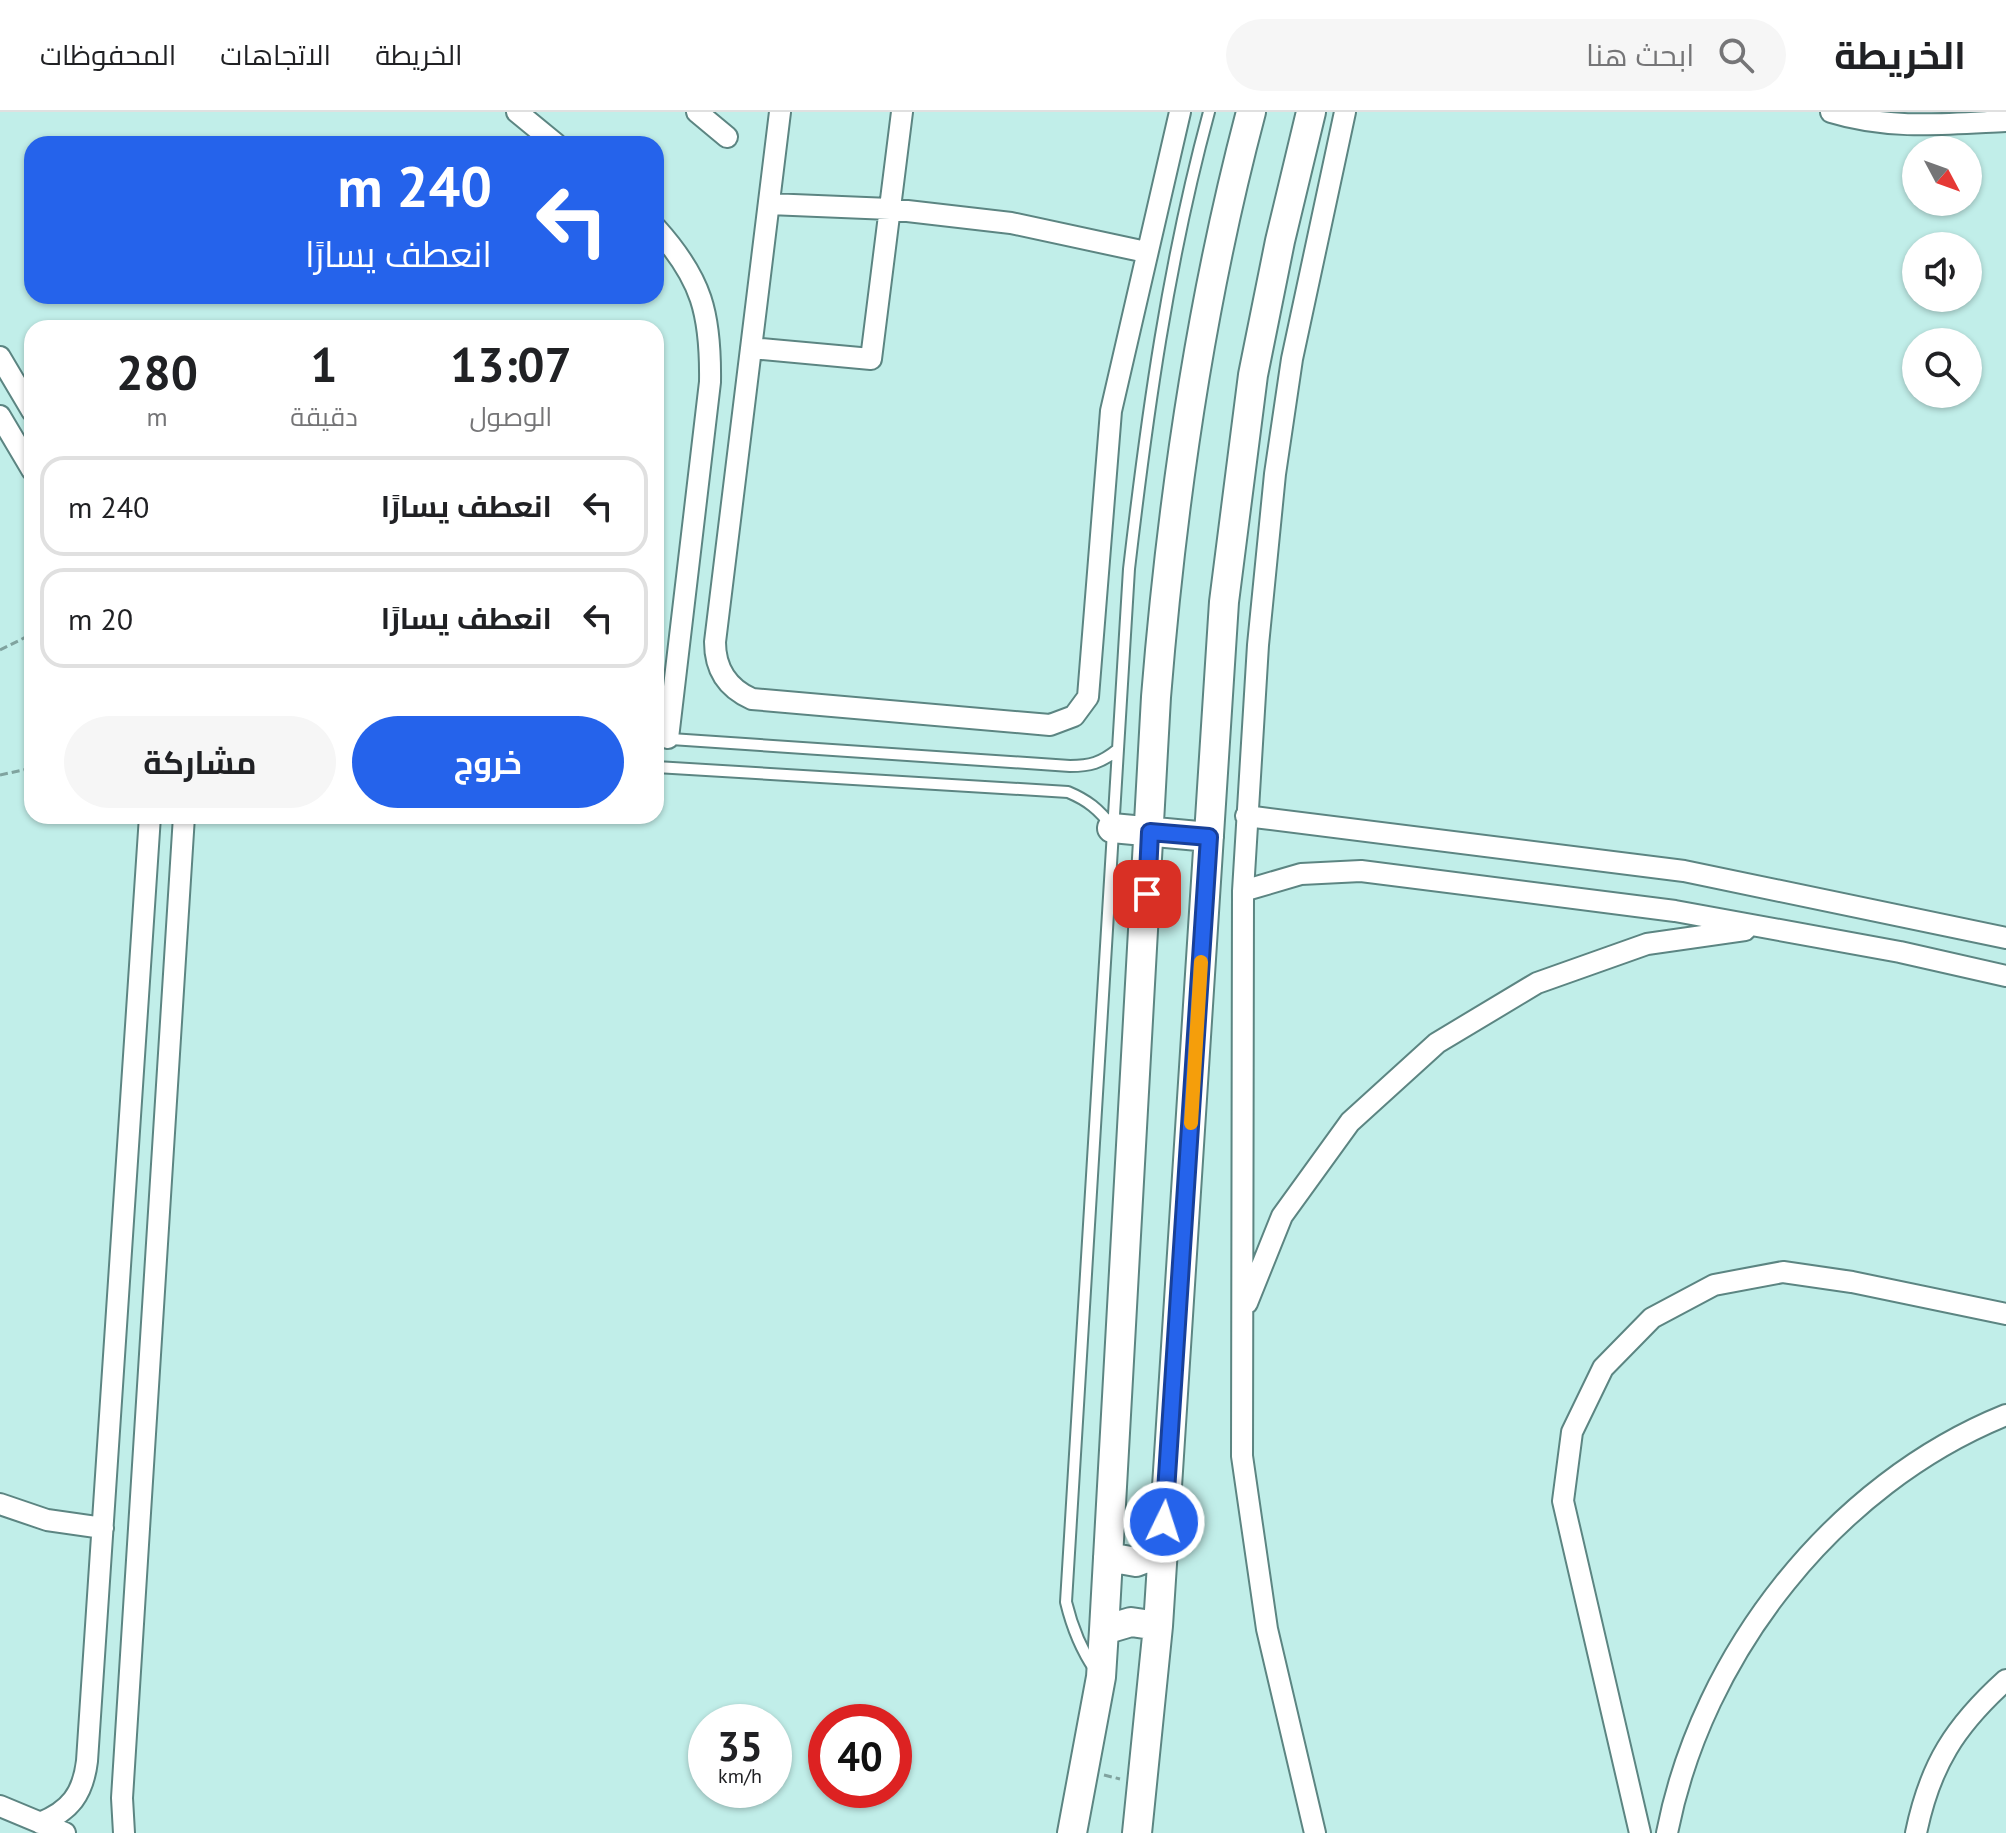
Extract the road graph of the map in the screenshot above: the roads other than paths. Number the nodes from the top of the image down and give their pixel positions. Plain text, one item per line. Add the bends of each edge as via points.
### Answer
1 (517, 112) edge
2 (697, 112) edge
3 (780, 112) edge
4 (902, 112) edge
5 (1180, 112) edge
6 (1209, 112) edge
7 (1251, 112) edge
8 (1311, 112) edge
9 (1345, 112) edge
10 (1831, 112) edge
11 (1873, 118) edge
12 (1911, 119) edge
13 (2006, 121) edge
14 (546, 136) edge
15 (727, 137) dead end
16 (769, 204) junction
17 (890, 209) junction
18 (664, 237) edge
19 (1146, 252) junction
20 (751, 348) junction
21 (0, 357) edge
22 (24, 398) edge
23 (0, 416) edge
24 (24, 456) edge
25 (664, 723) edge
26 (664, 738) edge
27 (1117, 750) junction
28 (664, 767) edge
29 (1246, 816) junction
30 (149, 824) edge
31 (183, 824) edge
32 (1112, 828) junction
33 (1150, 832) junction
34 (1209, 837) junction
35 (1243, 891) junction
36 (1763, 928) junction
37 (2006, 938) edge
38 (2006, 976) edge
39 (1242, 1314) junction
40 (2006, 1314) edge
41 (2006, 1415) edge
42 (0, 1504) edge
43 (103, 1528) junction
44 (1162, 1552) junction
45 (1108, 1557) junction
46 (1158, 1626) junction
47 (1104, 1630) junction
48 (1101, 1677) junction
49 (2006, 1680) edge
50 (0, 1806) edge
51 (40, 1823) junction
52 (65, 1833) edge
53 (124, 1833) edge
54 (1072, 1833) edge
55 (1137, 1833) edge
56 (1315, 1833) edge
57 (1640, 1833) edge
58 (1667, 1833) edge
59 (1916, 1833) edge

1 - 14 street
2 - 15 street
3 - 16 street
4 - 17 street
5 - 19 street
6 - 27 lane via 1173,266 1147,417 1129,569
7 - 33 street via 1207,298 1184,430 1158,667
8 - 34 street via 1253,375 1238,474
9 - 29 street via 1292,359 1275,474
10 - 11 street
11 - 12 street
12 - 13 street
16 - 17 street
16 - 20 street
17 - 19 street via 1011,223
17 - 20 street via 871,359
18 - 25 street via 701,295 711,338 710,382
19 - 20 street via 1111,411 1088,697 1074,716 1058,724 752,699 726,681 715,642
21 - 22 street
23 - 24 street
26 - 27 lane via 1070,766 1104,761
27 - 32 lane
28 - 32 lane via 1068,792 1093,806
29 - 35 street
29 - 37 street via 1684,871
30 - 43 street
31 - 53 street via 122,1798
32 - 33 street
32 - 48 lane via 1066,1602 1083,1653
33 - 34 street
33 - 45 street
34 - 44 street
35 - 36 street via 1301,874 1361,871 1675,911
35 - 39 street
36 - 38 street
36 - 39 street via 1647,944 1605,958 1537,983 1437,1043 1350,1122 1290,1204
39 - 56 street via 1242,1456 1267,1629
40 - 57 street via 1783,1272 1714,1285 1652,1318 1603,1368 1572,1432 1563,1501
41 - 58 street via 1976,1427 1885,1484 1807,1556 1759,1616 1719,1683 1689,1754
42 - 43 street via 47,1520
43 - 51 street via 85,1782 75,1801
44 - 45 street via 1136,1562
44 - 46 street
45 - 47 street
46 - 47 street via 1131,1622
46 - 55 street
47 - 48 street
48 - 54 street
49 - 59 street via 1957,1730 1931,1778
50 - 51 street
51 - 52 street

